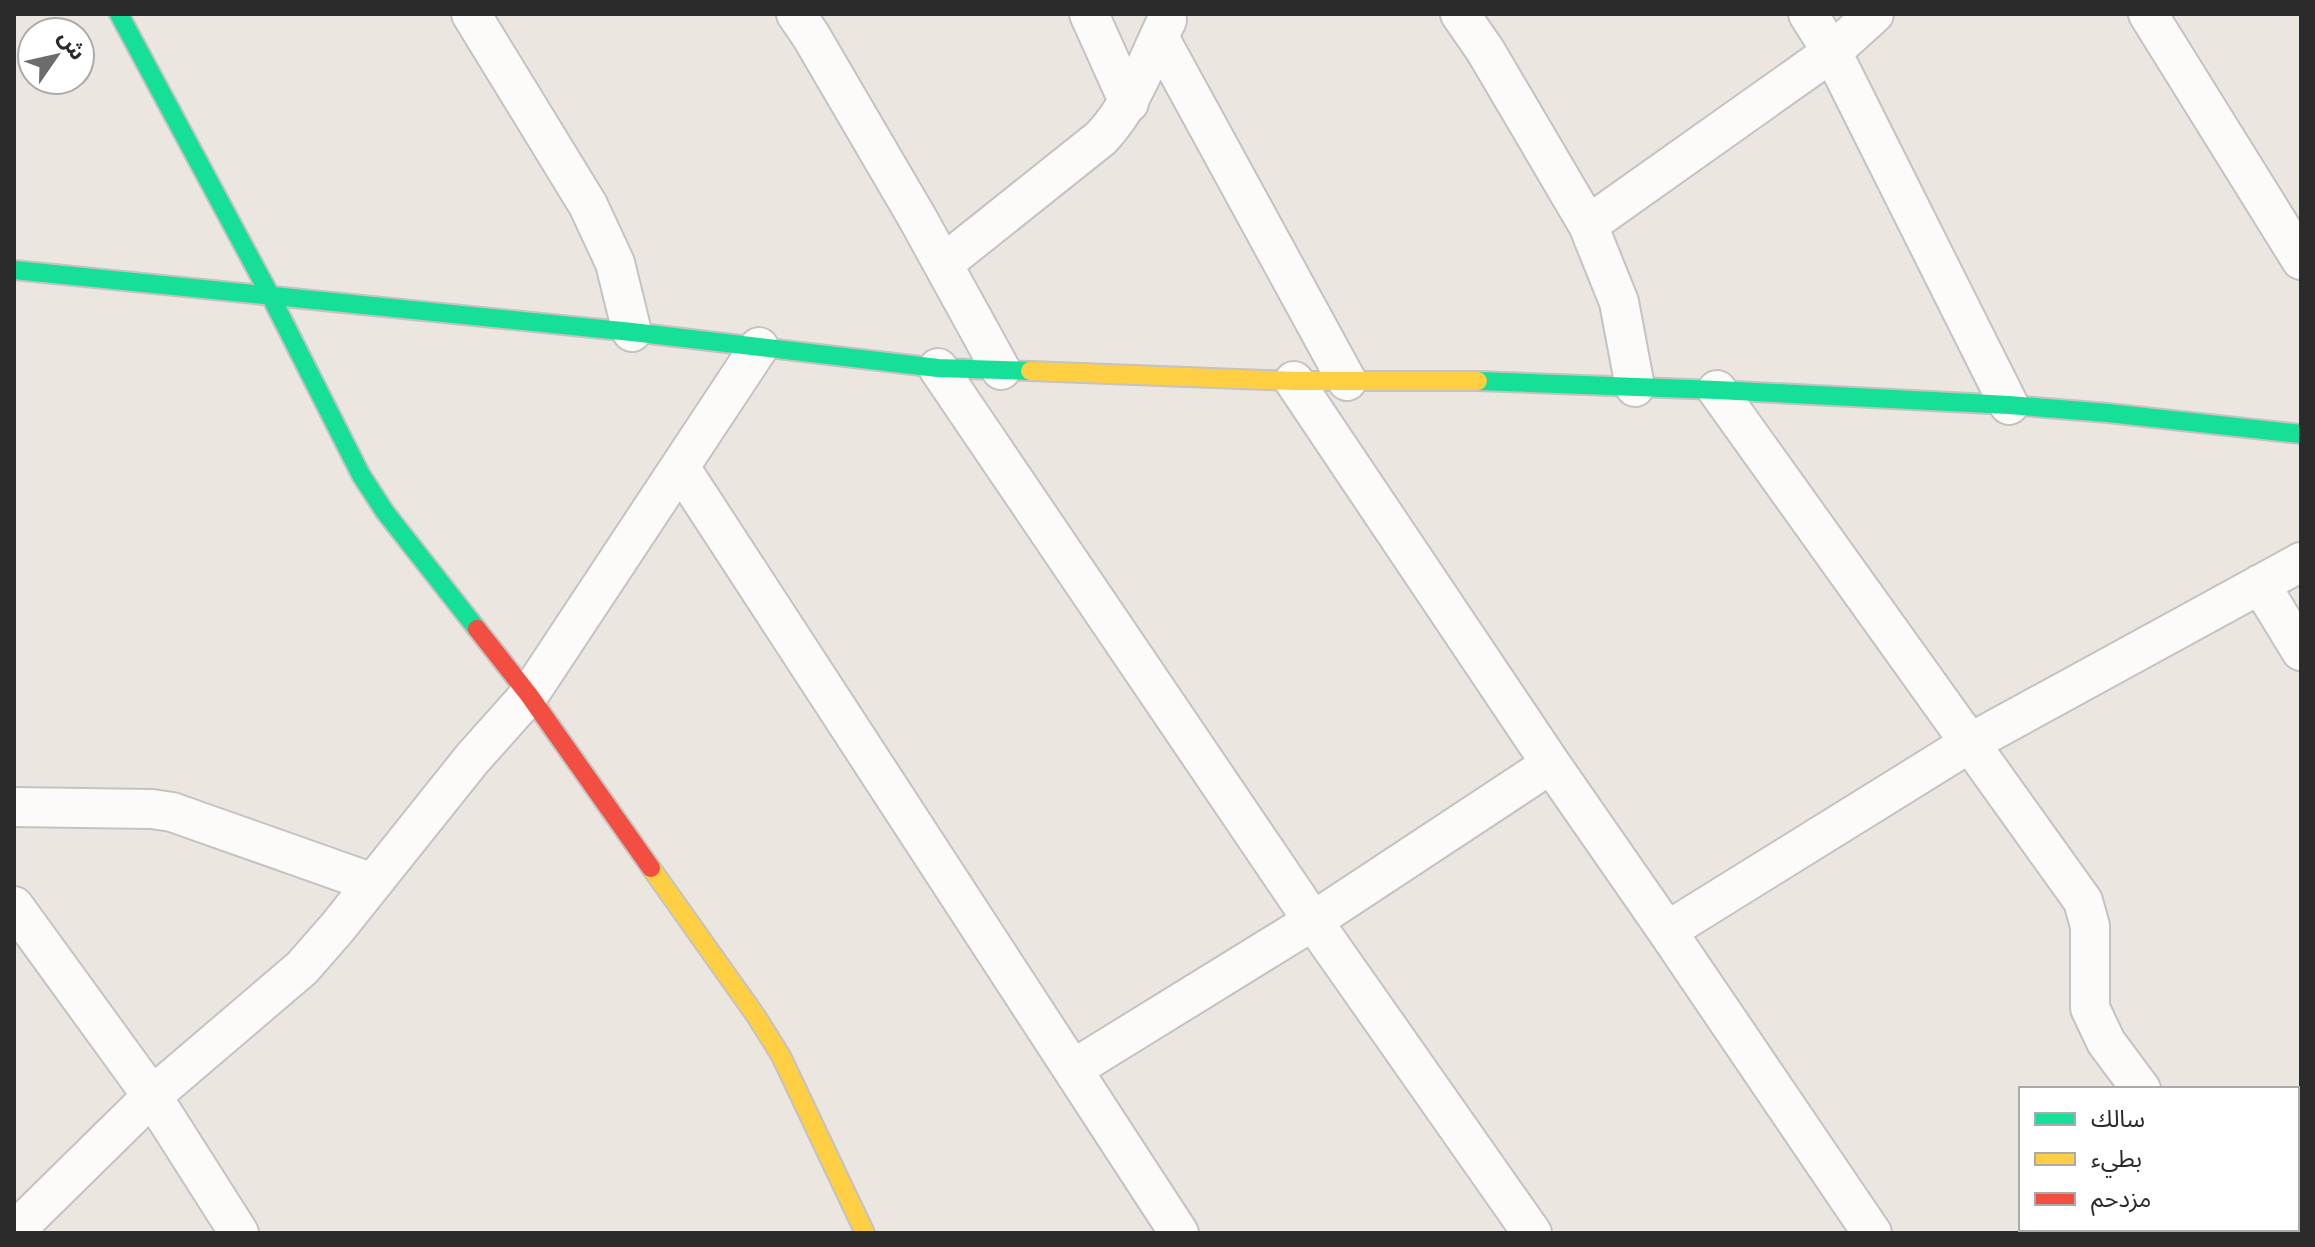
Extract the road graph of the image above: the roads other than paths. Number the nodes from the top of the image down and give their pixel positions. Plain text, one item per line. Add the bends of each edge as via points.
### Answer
1 (119, 14) edge
2 (471, 14) edge
3 (796, 14) edge
4 (1089, 14) edge
5 (1460, 14) edge
6 (1808, 14) edge
7 (1874, 14) edge
8 (2148, 14) edge
9 (1164, 25) edge
10 (1832, 52) junction
11 (1129, 103) junction
12 (1588, 225) junction
13 (2301, 260) edge
14 (943, 264) junction
15 (14, 270) edge
16 (270, 295) junction
17 (632, 332) junction
18 (759, 347) junction
19 (938, 368) junction
20 (1001, 370) junction
21 (1294, 381) junction
22 (1347, 381) junction
23 (1635, 387) junction
24 (1717, 390) junction
25 (2009, 405) junction
26 (2301, 434) edge
27 (680, 467) junction
28 (2301, 562) edge
29 (2260, 584) junction
30 (2301, 651) edge
31 (529, 695) junction
32 (1970, 743) junction
33 (1551, 764) junction
34 (14, 807) edge
35 (373, 883) junction
36 (14, 906) edge
37 (1313, 921) junction
38 (1667, 931) junction
39 (1073, 1069) junction
40 (2140, 1087) edge
41 (152, 1096) junction
42 (16, 1233) edge
43 (239, 1233) edge
44 (865, 1233) edge
45 (1179, 1233) edge
46 (1532, 1233) edge
47 (1872, 1233) edge

1 - 16 street
2 - 17 street via 588,205 615,263
3 - 14 street
4 - 11 street
5 - 12 street
6 - 10 street
7 - 10 street
8 - 13 street
9 - 11 street
9 - 22 street
10 - 12 street
10 - 25 street
11 - 14 street via 1101,138
12 - 23 street via 1619,302
14 - 20 street
15 - 16 street
16 - 17 street
16 - 31 street via 361,475
17 - 18 street
18 - 19 street
18 - 27 street
19 - 20 street
19 - 37 street
20 - 21 street
21 - 22 street
21 - 33 street
22 - 23 street
23 - 24 street
24 - 25 street
24 - 32 street
25 - 26 street
27 - 31 street
27 - 39 street
28 - 29 street
29 - 30 street
29 - 32 street
31 - 35 street
31 - 44 street via 775,1046
32 - 38 street
32 - 40 street via 2083,901 2090,926 2090,1008 2106,1042
33 - 37 street
33 - 38 street
34 - 35 street via 172,812
35 - 41 street via 302,968
36 - 41 street
37 - 39 street
37 - 46 street
38 - 47 street
39 - 45 street
41 - 42 street
41 - 43 street

